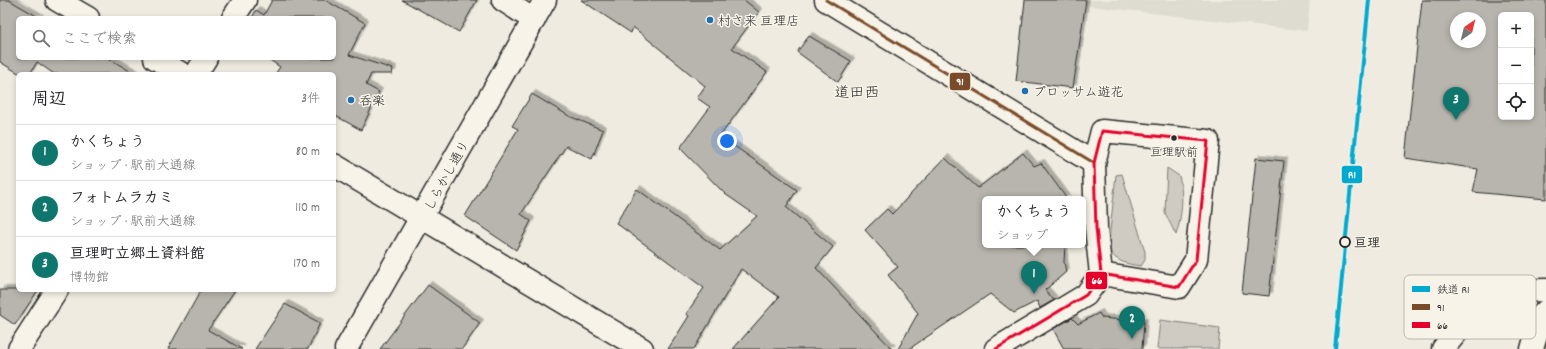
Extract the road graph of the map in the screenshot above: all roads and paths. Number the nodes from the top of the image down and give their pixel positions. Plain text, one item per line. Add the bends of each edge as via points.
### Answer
1 (57, 0) edge
2 (245, 0) edge
3 (503, 0) edge
4 (545, 0) edge
5 (826, 0) edge
6 (85, 16) edge
7 (234, 16) edge
8 (534, 20) junction
9 (158, 60) edge
10 (205, 60) edge
11 (179, 72) edge
12 (197, 72) edge
13 (1094, 163) junction
14 (336, 166) edge
15 (422, 217) junction
16 (1101, 274) junction
17 (1536, 290) edge
18 (1546, 290) edge
19 (56, 292) edge
20 (1546, 311) edge
21 (1536, 335) edge
22 (1451, 339) edge
23 (1535, 339) edge
24 (19, 349) edge
25 (346, 349) edge
26 (642, 349) edge
27 (996, 349) edge
28 (1443, 349) edge
29 (1532, 349) edge

1 - 6 street
2 - 7 street
3 - 8 street
4 - 8 street, しらかし通り
5 - 13 street
8 - 15 street, しらかし通り
9 - 11 street
10 - 12 street
13 - 16 street via 1096,228
13 - 16 street via 1102,131 1208,141 1196,260 1179,287
14 - 15 street
15 - 25 street, しらかし通り
15 - 26 street
16 - 27 street via 1086,295
17 - 18 street
19 - 24 street
20 - 21 street via 1542,314
22 - 28 street
23 - 29 street

